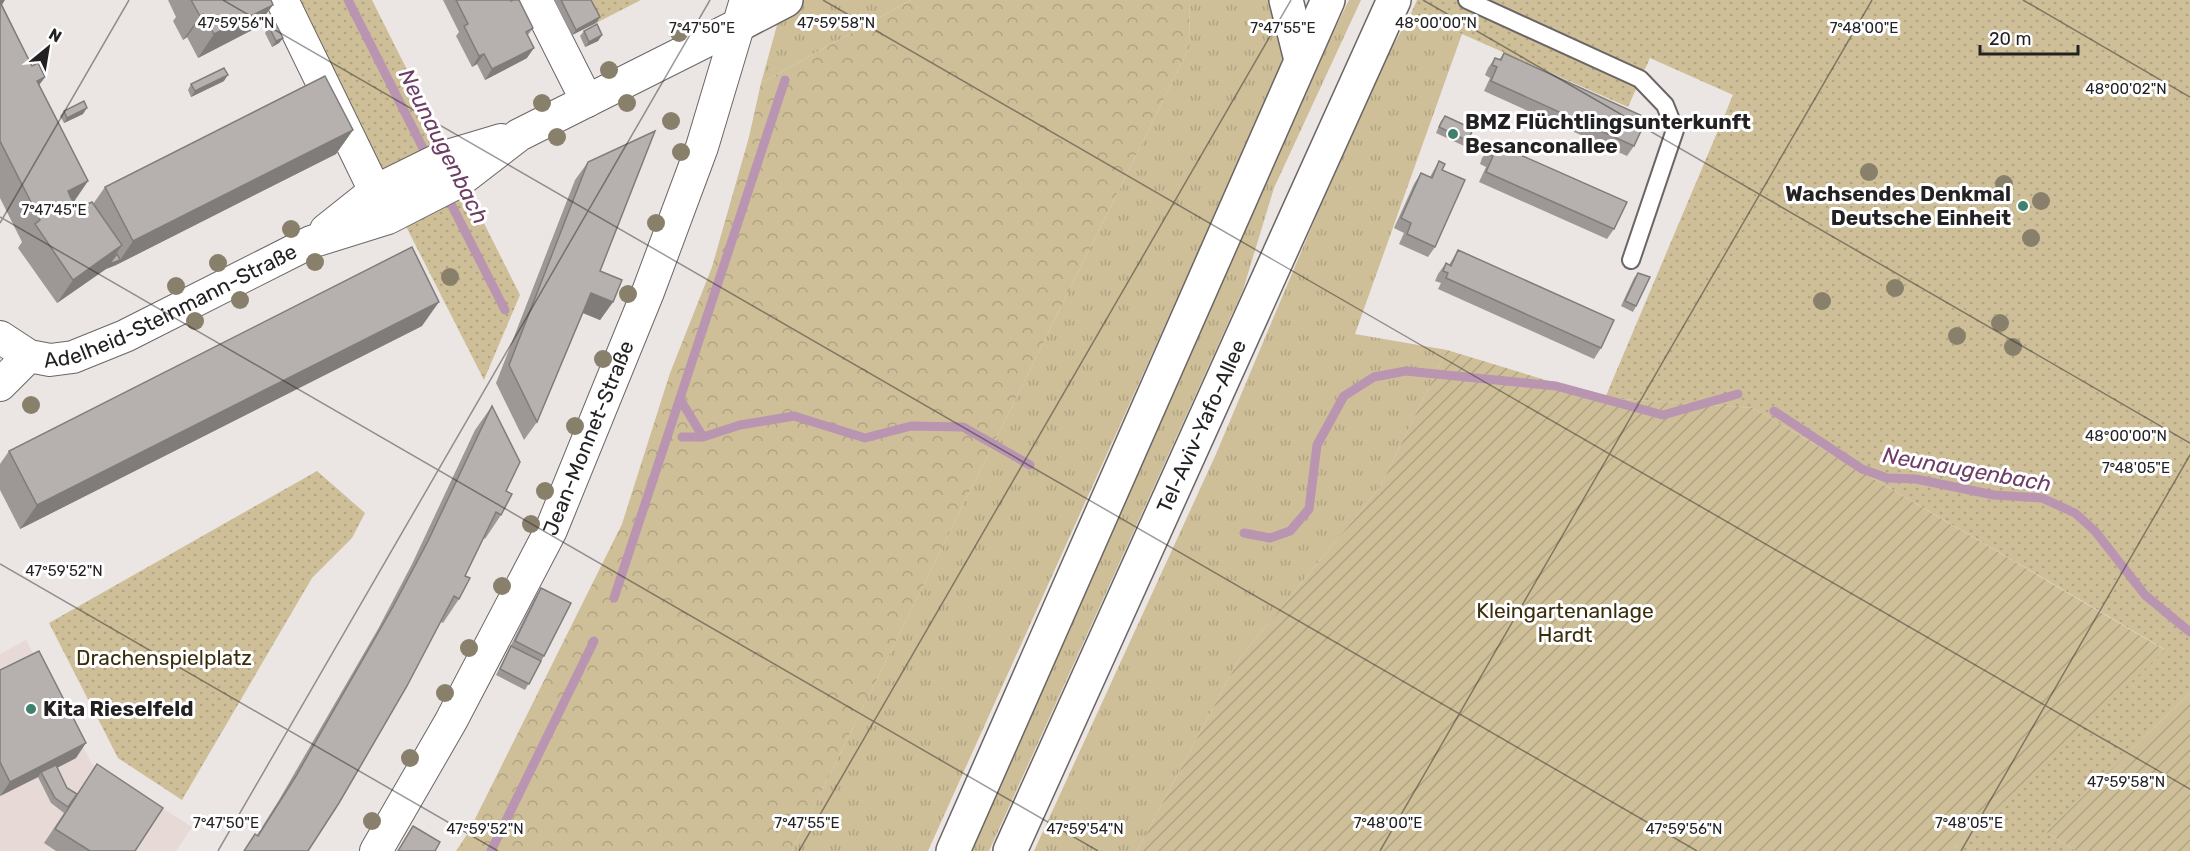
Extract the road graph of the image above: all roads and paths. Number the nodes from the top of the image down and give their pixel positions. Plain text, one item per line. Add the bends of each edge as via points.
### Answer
1 (282, 0) edge
2 (536, 0) edge
3 (786, 0) edge
4 (1286, 0) edge
5 (1328, 0) edge
6 (1394, 0) edge
7 (1467, 0) edge
8 (743, 12) edge
9 (1301, 60) junction
10 (587, 101) junction
11 (375, 190) junction
12 (410, 190) junction
13 (311, 242) junction
14 (1631, 260) dead end
15 (0, 337) edge
16 (29, 356) junction
17 (0, 385) edge
18 (376, 851) edge
19 (953, 851) edge
20 (1010, 851) edge

1 - 11 street
2 - 10 street
3 - 8 main road, Adelheid-Steinmann-Straße
4 - 9 main road
5 - 9 main road
6 - 20 main road, Tel-Aviv-Yafo-Allee
7 - 14 lane via 1640,79 1665,105 1675,130
8 - 10 street, Adelheid-Steinmann-Straße
8 - 18 street, Jean-Monnet-Straße via 702,147 551,530 451,720
9 - 19 main road
10 - 12 street, Adelheid-Steinmann-Straße
11 - 12 street, Adelheid-Steinmann-Straße
11 - 13 street, Adelheid-Steinmann-Straße
12 - 13 street, Adelheid-Steinmann-Straße via 388,218
13 - 16 street, Adelheid-Steinmann-Straße via 125,336 73,357 50,360
15 - 16 street
16 - 17 street, Adelheid-Steinmann-Straße

